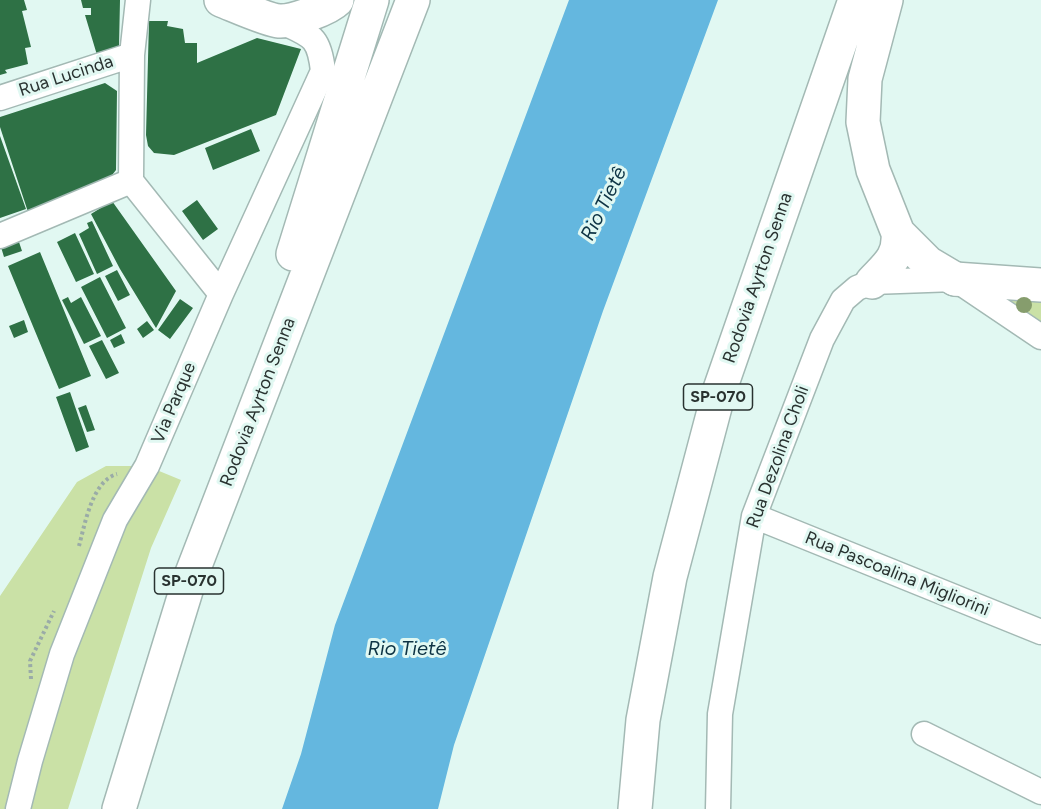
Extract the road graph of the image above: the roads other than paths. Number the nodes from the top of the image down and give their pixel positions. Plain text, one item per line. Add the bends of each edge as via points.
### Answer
1 (138, 0) edge
2 (221, 0) edge
3 (336, 0) edge
4 (372, 0) edge
5 (413, 0) edge
6 (855, 0) edge
7 (886, 0) edge
8 (280, 21) junction
9 (132, 55) junction
10 (0, 98) edge
11 (131, 180) junction
12 (898, 233) junction
13 (0, 236) edge
14 (955, 279) junction
15 (872, 282) junction
16 (1041, 285) edge
17 (221, 294) junction
18 (1041, 337) edge
19 (275, 359) junction
20 (754, 516) junction
21 (1041, 632) edge
22 (924, 734) dead end
23 (1041, 792) edge
24 (18, 809) edge
25 (119, 809) edge
26 (635, 809) edge
27 (718, 809) edge

1 - 9 street
2 - 8 main road
3 - 8 main road via 314,13
4 - 19 main road via 276,305
5 - 19 main road, Rodovia Ayrton Senna / SP-070
6 - 26 main road, Rodovia Ayrton Senna / SP-070 via 716,404 670,577 644,720
7 - 12 main road via 865,79 863,122 873,170
8 - 17 street, Via Parque via 312,37 321,51 323,71
9 - 10 street, Rua Lucinda
9 - 11 street
11 - 13 street
11 - 17 street
12 - 14 main road via 928,263
12 - 15 main road via 899,246 893,260
14 - 15 street, Rua Dezolina Choli
14 - 16 main road
14 - 18 street
15 - 20 street, Rua Dezolina Choli via 843,300 832,317
17 - 24 street, Via Parque via 147,466 115,520 62,654
19 - 25 main road, Rodovia Ayrton Senna / SP-070 via 189,582
20 - 21 street, Rua Pascoalina Migliorini
20 - 27 street, Rua Dezolina Choli via 720,714
22 - 23 street

